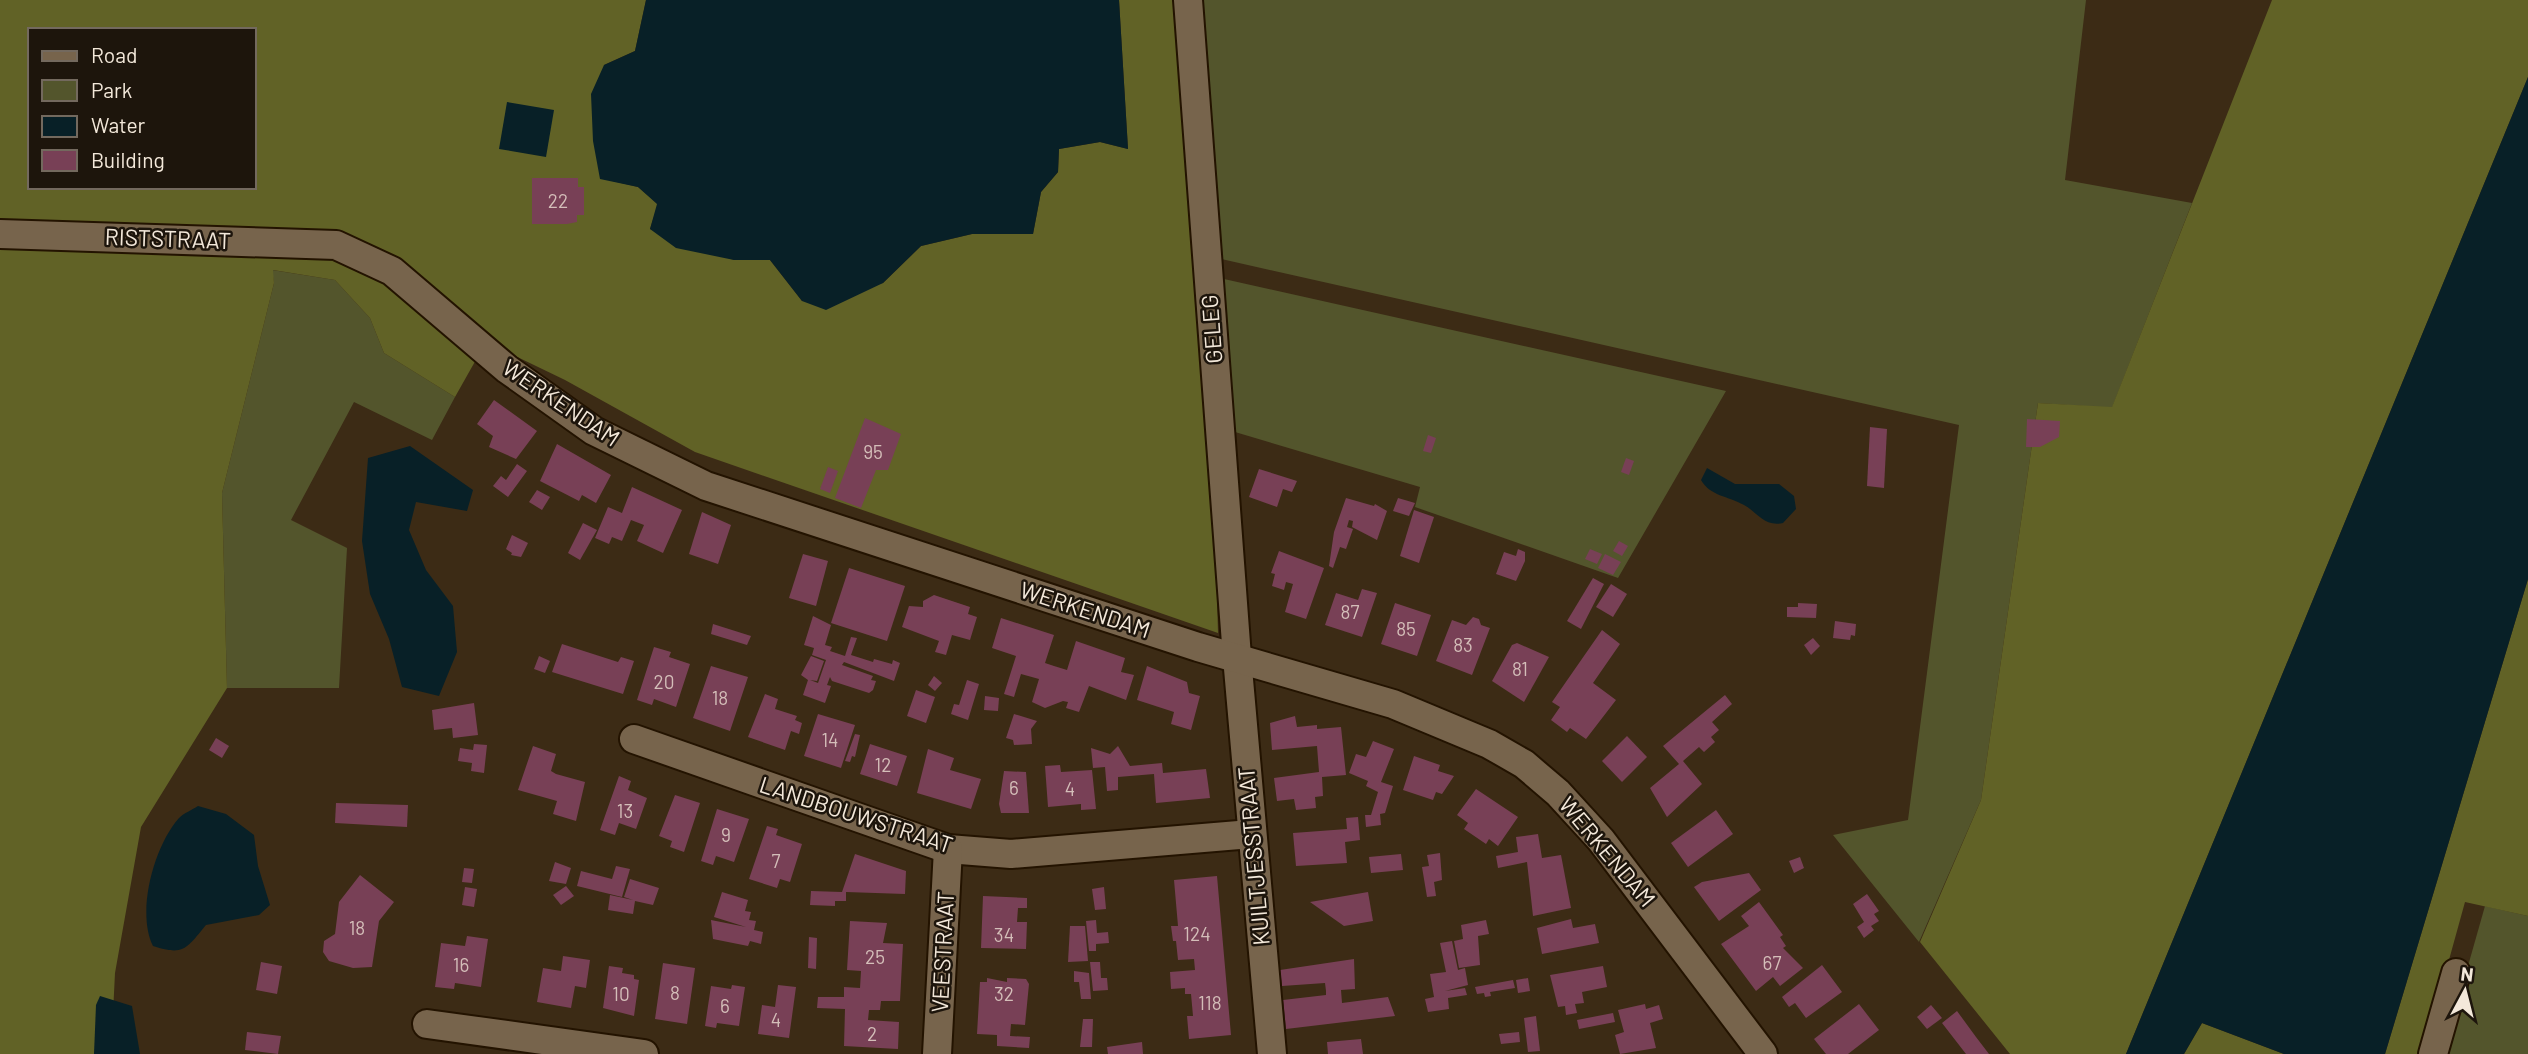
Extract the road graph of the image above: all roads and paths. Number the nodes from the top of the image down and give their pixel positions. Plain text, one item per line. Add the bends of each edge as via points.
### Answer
1 (1188, 0) edge
2 (0, 234) edge
3 (336, 245) joint
4 (1237, 657) junction
5 (634, 739) dead end
6 (1251, 834) junction
7 (948, 849) junction
8 (2456, 973) dead end
9 (427, 1024) dead end
10 (644, 1054) edge
11 (937, 1054) edge
12 (1272, 1054) edge
13 (1763, 1054) edge
14 (2433, 1054) edge

1 - 4 street, GELEG
2 - 3 street, RISTSTRAAT
3 - 4 street, WERKENDAM via 393,271 507,369 594,431 706,486
4 - 6 street, KUILTJESSTRAAT
4 - 13 street, WERKENDAM via 1393,704 1489,744 1524,764 1601,840
5 - 7 street, LANDBOUWSTRAAT
6 - 7 street, LANDBOUWSTRAAT via 1011,854
6 - 12 street, KUILTJESSTRAAT
7 - 11 street, VEESTRAAT
8 - 14 street
9 - 10 street

